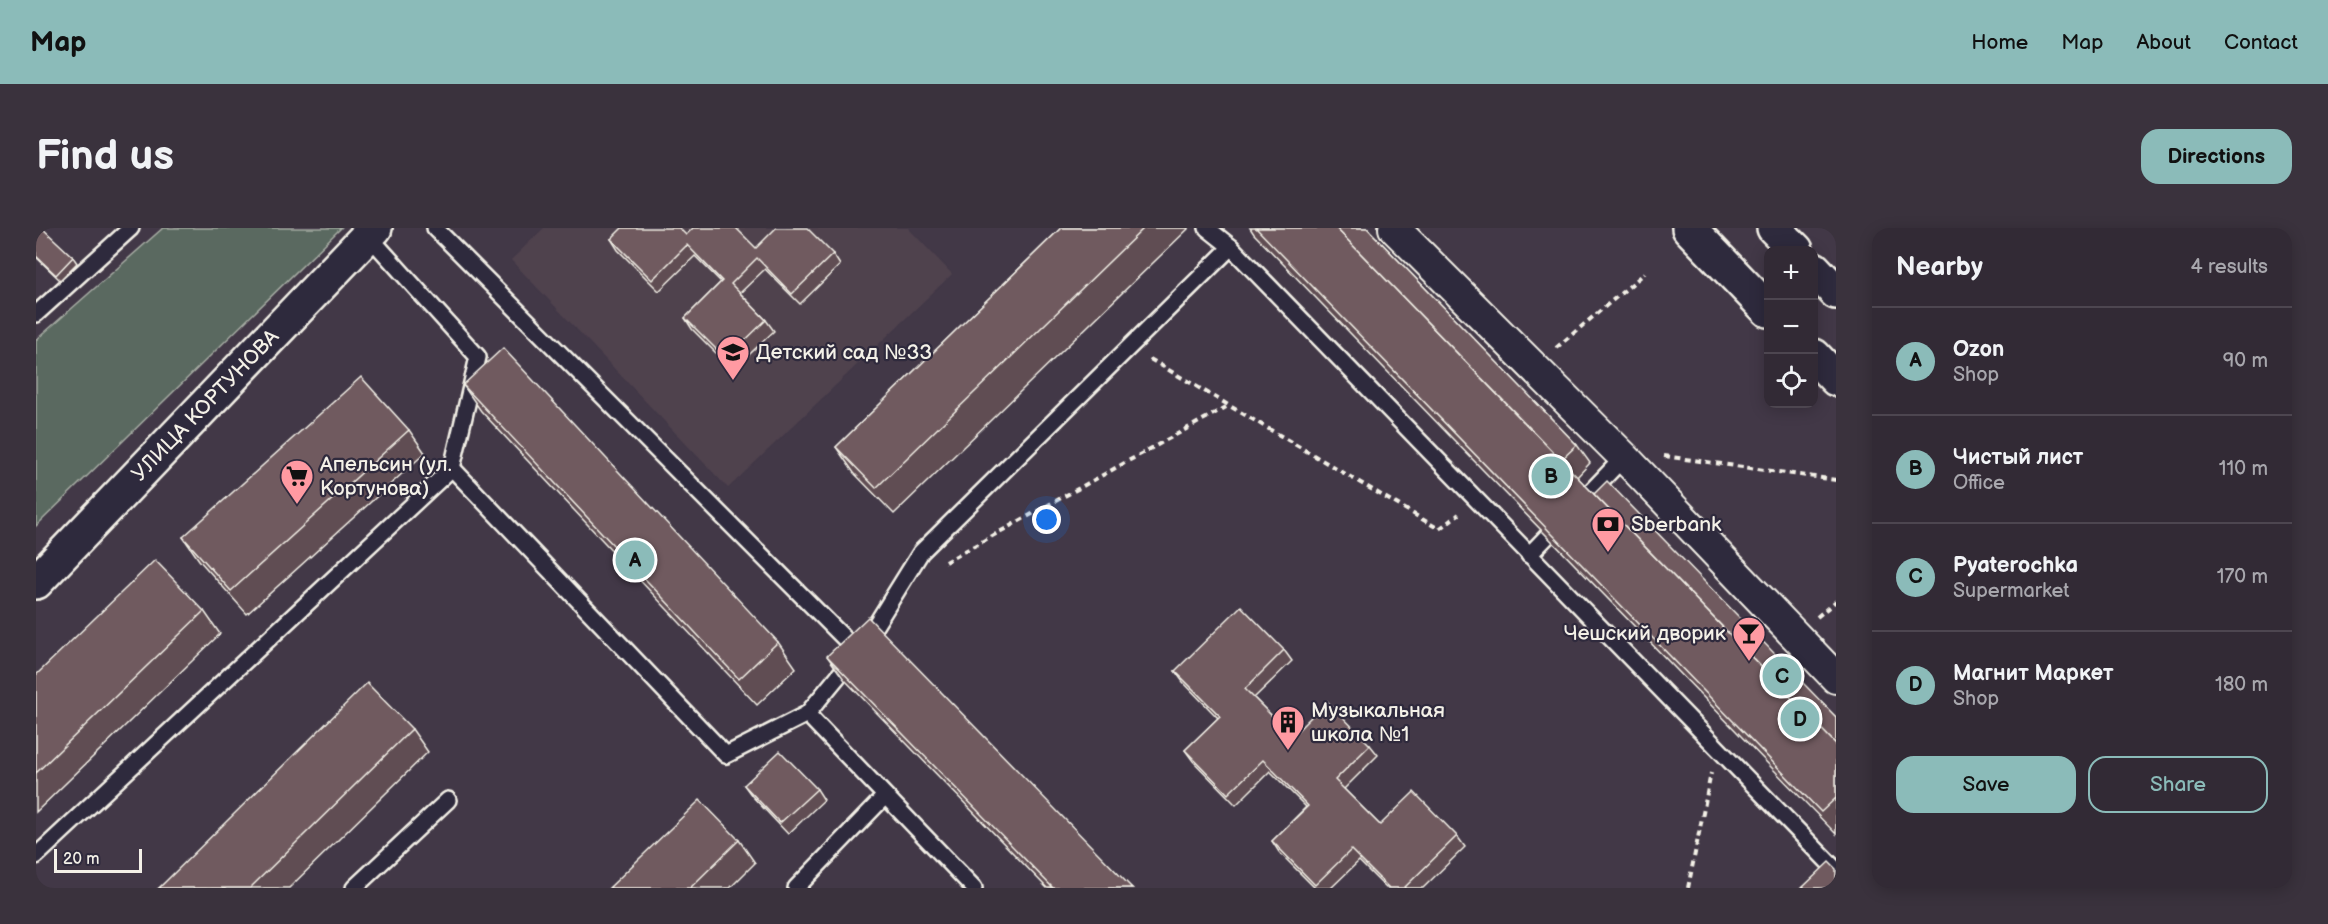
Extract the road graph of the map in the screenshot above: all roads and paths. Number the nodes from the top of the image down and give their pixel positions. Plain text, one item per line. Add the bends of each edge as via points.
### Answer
1 (131, 228) edge
2 (435, 228) edge
3 (1207, 228) edge
4 (1394, 228) edge
5 (1689, 228) edge
6 (371, 231) edge
7 (1231, 247) junction
8 (1645, 273) dead end
9 (1818, 273) edge
10 (1836, 292) edge
11 (1764, 306) edge
12 (36, 314) edge
13 (1133, 343) junction
14 (1556, 348) dead end
15 (1818, 360) edge
16 (1836, 379) edge
17 (1228, 406) junction
18 (1624, 457) junction
19 (452, 468) junction
20 (1836, 480) edge
21 (1475, 500) junction
22 (921, 552) junction
23 (1529, 555) junction
24 (36, 582) edge
25 (858, 652) junction
26 (1836, 678) edge
27 (807, 714) junction
28 (1716, 749) junction
29 (885, 796) junction
30 (448, 800) dead end
31 (36, 856) edge
32 (1831, 870) edge
33 (354, 888) edge
34 (796, 888) edge
35 (974, 888) edge
36 (1688, 888) edge

1 - 12 lane
2 - 25 lane
3 - 7 lane
4 - 18 street
5 - 11 street
6 - 19 lane via 478,357
6 - 24 street, УЛИЦА КОРТУНОВА
7 - 13 lane
7 - 21 lane
8 - 14 path
9 - 10 street
13 - 17 path via 1155,364
13 - 22 lane
15 - 16 street
17 - 21 path via 1439,530
17 - 22 path via 946,562
18 - 20 path via 1672,456
18 - 23 lane
18 - 26 street
19 - 27 lane via 726,755
19 - 31 lane
21 - 23 lane
22 - 25 lane
23 - 28 lane
25 - 27 lane
27 - 29 lane
28 - 32 lane
28 - 36 path
29 - 34 lane
29 - 35 lane
30 - 33 lane

